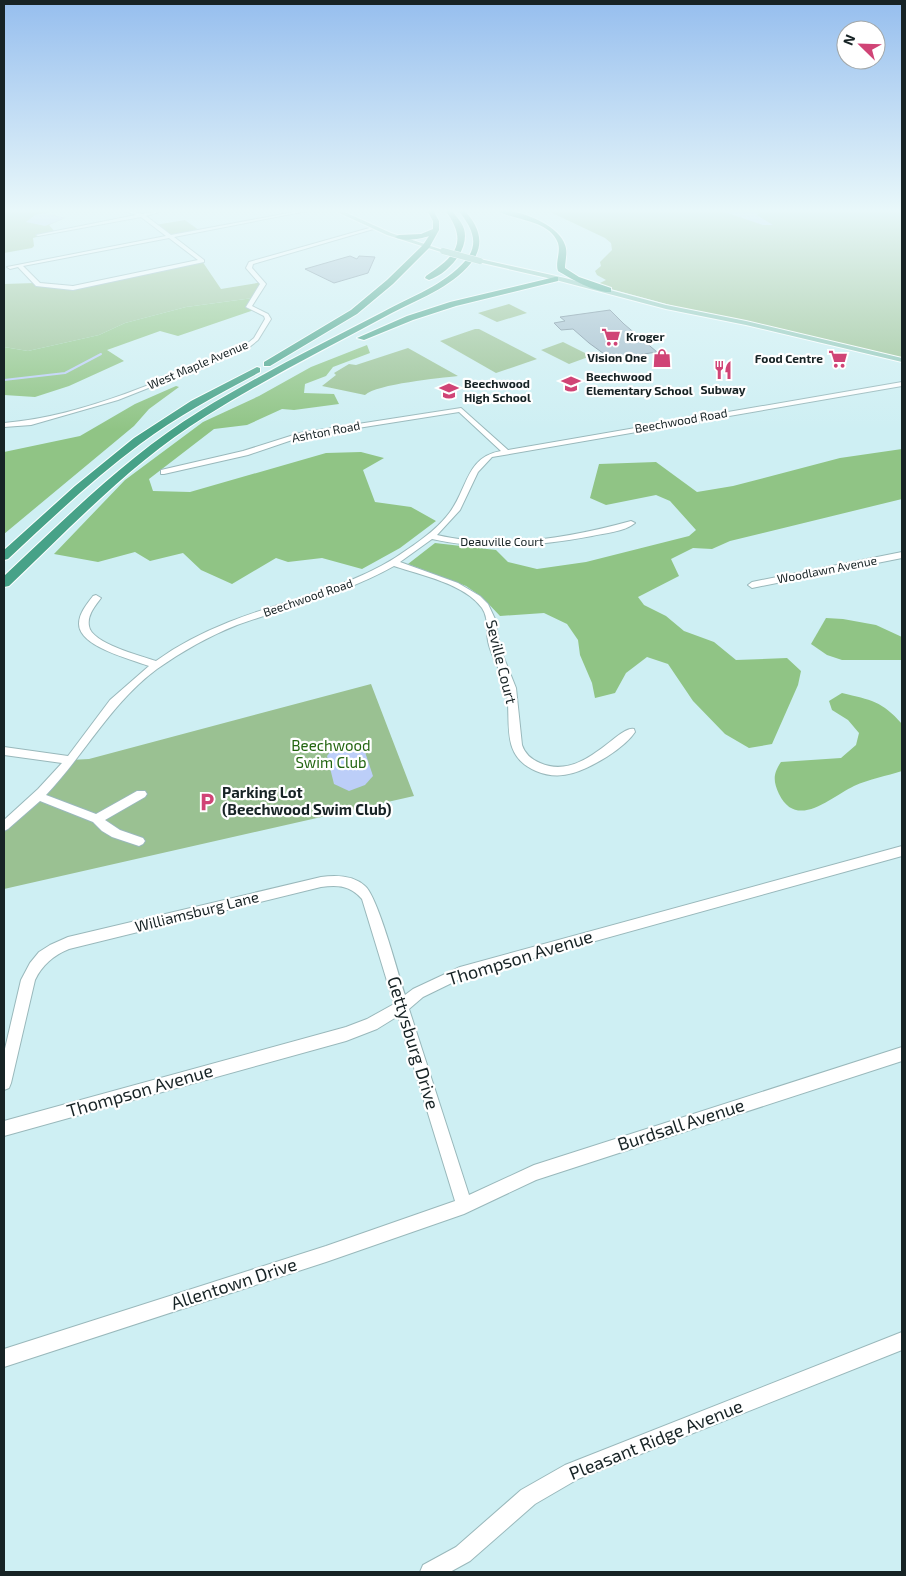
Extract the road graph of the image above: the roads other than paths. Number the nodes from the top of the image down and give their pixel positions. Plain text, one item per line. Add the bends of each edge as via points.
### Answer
1 (36, 284) edge
2 (91, 284) edge
3 (263, 284) edge
4 (388, 284) edge
5 (421, 284) edge
6 (437, 284) edge
7 (536, 284) edge
8 (573, 284) edge
9 (577, 284) edge
10 (589, 284) edge
11 (608, 290) junction
12 (692, 311) junction
13 (902, 360) edge
14 (267, 364) junction
15 (902, 384) edge
16 (201, 414) junction
17 (4, 425) edge
18 (505, 451) junction
19 (164, 472) dead end
20 (631, 523) dead end
21 (430, 536) junction
22 (902, 555) edge
23 (4, 556) edge
24 (393, 563) junction
25 (4, 583) edge
26 (752, 585) dead end
27 (96, 598) dead end
28 (157, 665) junction
29 (630, 732) dead end
30 (4, 751) edge
31 (70, 760) junction
32 (141, 794) dead end
33 (38, 796) junction
34 (97, 819) junction
35 (4, 826) edge
36 (140, 840) dead end
37 (902, 851) edge
38 (355, 885) joint
39 (401, 1007) junction
40 (902, 1054) edge
41 (4, 1083) edge
42 (4, 1129) edge
43 (464, 1206) junction
44 (902, 1341) edge
45 (4, 1358) edge
46 (430, 1572) edge

1 - 2 street via 69,288
3 - 17 street, West Maple Avenue via 249,307 268,319 256,339 245,348 116,399 31,423
4 - 14 highway via 365,304
5 - 14 highway
6 - 16 highway
7 - 16 highway via 410,318
8 - 12 main road
9 - 11 main road
10 - 11 highway
11 - 12 main road
12 - 13 main road
14 - 23 highway via 157,426 92,476
15 - 18 street, Beechwood Road
16 - 25 highway via 132,465
18 - 19 street, Ashton Road via 461,410 300,435 245,453
18 - 21 street, Beechwood Road via 482,459 456,509
20 - 21 street, Deauville Court via 534,544 454,542
21 - 24 street, Beechwood Road
22 - 26 street, Woodlawn Avenue
24 - 28 street, Beechwood Road via 329,592 233,624
24 - 29 street, Seville Court via 458,586 485,606 496,652 511,688 519,751 527,762 547,771 572,769 602,756
27 - 28 street via 83,622 83,628 91,639
28 - 31 street, Beechwood Road via 109,707
30 - 31 street
31 - 33 street, Beechwood Road
32 - 34 street
33 - 34 street
33 - 35 street, Beechwood Road
34 - 36 street via 119,836
37 - 39 street, Thompson Avenue via 460,973 418,993
38 - 39 street, Gettysburg Drive via 367,896
38 - 41 street, Williamsburg Lane via 336,880 320,882 54,948 42,957 28,980
39 - 42 street, Thompson Avenue via 346,1034
39 - 43 street, Gettysburg Drive
40 - 43 street, Burdsall Avenue via 534,1174
43 - 45 street, Allentown Drive
44 - 46 street, Pleasant Ridge Avenue via 572,1472 528,1497 463,1554

